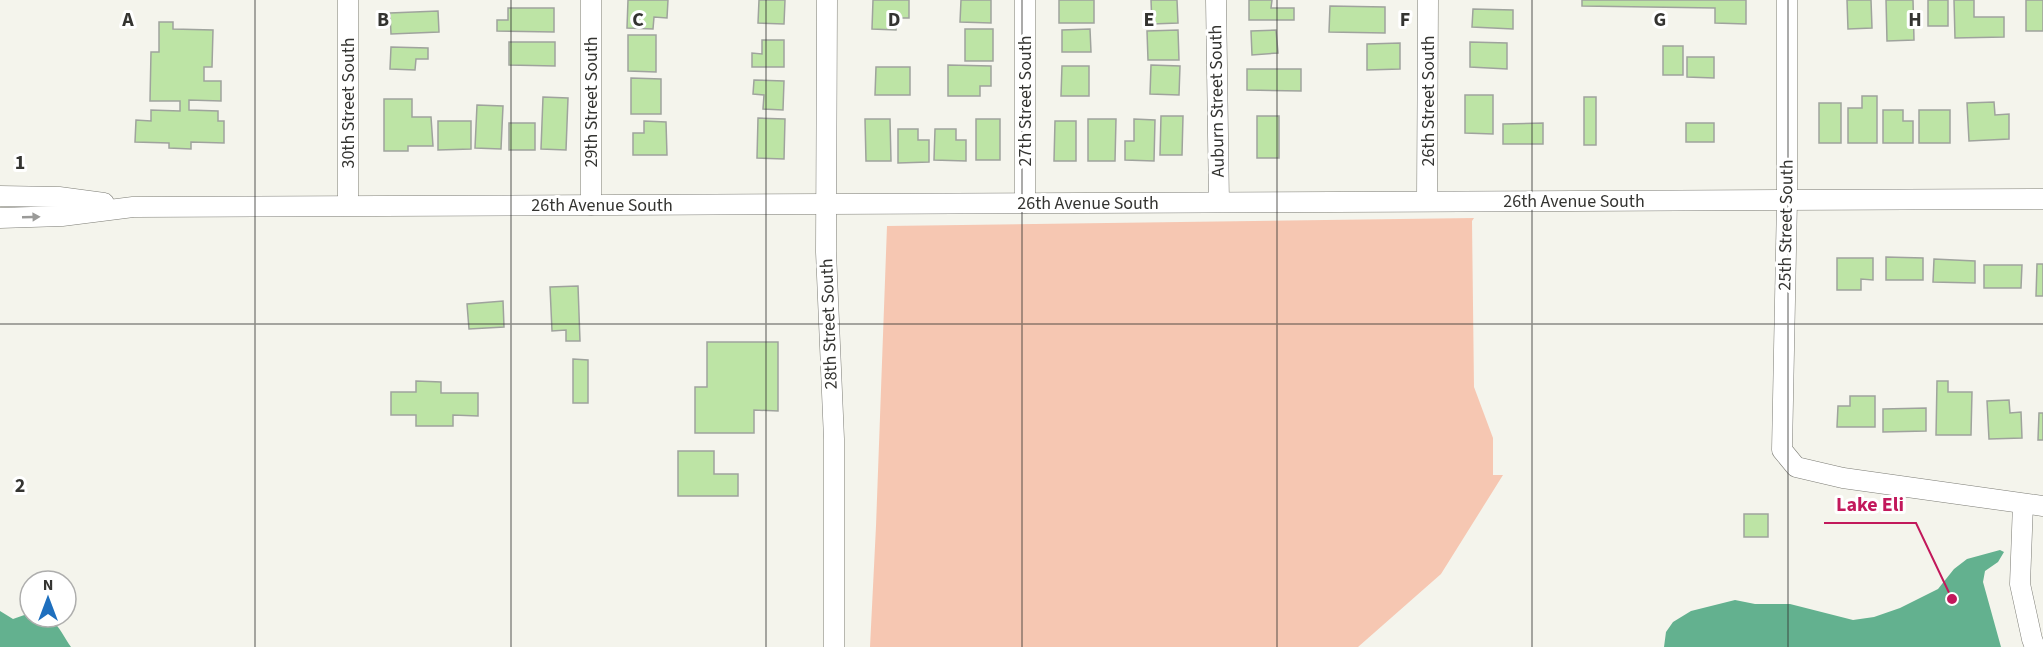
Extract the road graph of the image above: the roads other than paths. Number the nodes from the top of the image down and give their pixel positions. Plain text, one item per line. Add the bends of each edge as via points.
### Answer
1 (348, 0) edge
2 (591, 0) edge
3 (827, 0) edge
4 (1025, 0) edge
5 (1216, 0) edge
6 (1428, 0) edge
7 (1787, 0) edge
8 (0, 196) edge
9 (2043, 199) edge
10 (1787, 200) junction
11 (1427, 201) junction
12 (1218, 202) junction
13 (1025, 203) junction
14 (826, 204) junction
15 (591, 205) junction
16 (348, 206) junction
17 (133, 207) junction
18 (0, 218) edge
19 (2023, 504) junction
20 (2043, 506) edge
21 (834, 647) edge
22 (2035, 647) edge

1 - 16 street, 30th Street South
2 - 15 street, 29th Street South
3 - 14 street, 28th Street South
4 - 13 street, 27th Street South
5 - 12 street, Auburn Street South
6 - 11 street, 26th Street South
7 - 10 street, 25th Street South
8 - 17 street, 26th Avenue South via 59,197
9 - 10 street, 26th Avenue South
10 - 11 street, 26th Avenue South
10 - 19 street, 25th Street South via 1782,450 1796,467 1833,476
11 - 12 street, 26th Avenue South
12 - 13 street, 26th Avenue South
13 - 14 street, 26th Avenue South
14 - 15 street, 26th Avenue South
14 - 21 street, 28th Street South via 834,439
15 - 16 street, 26th Avenue South
16 - 17 street, 26th Avenue South
18 -> 17 street, 26th Avenue South via 62,216
19 - 20 street
19 - 22 street via 2020,584

